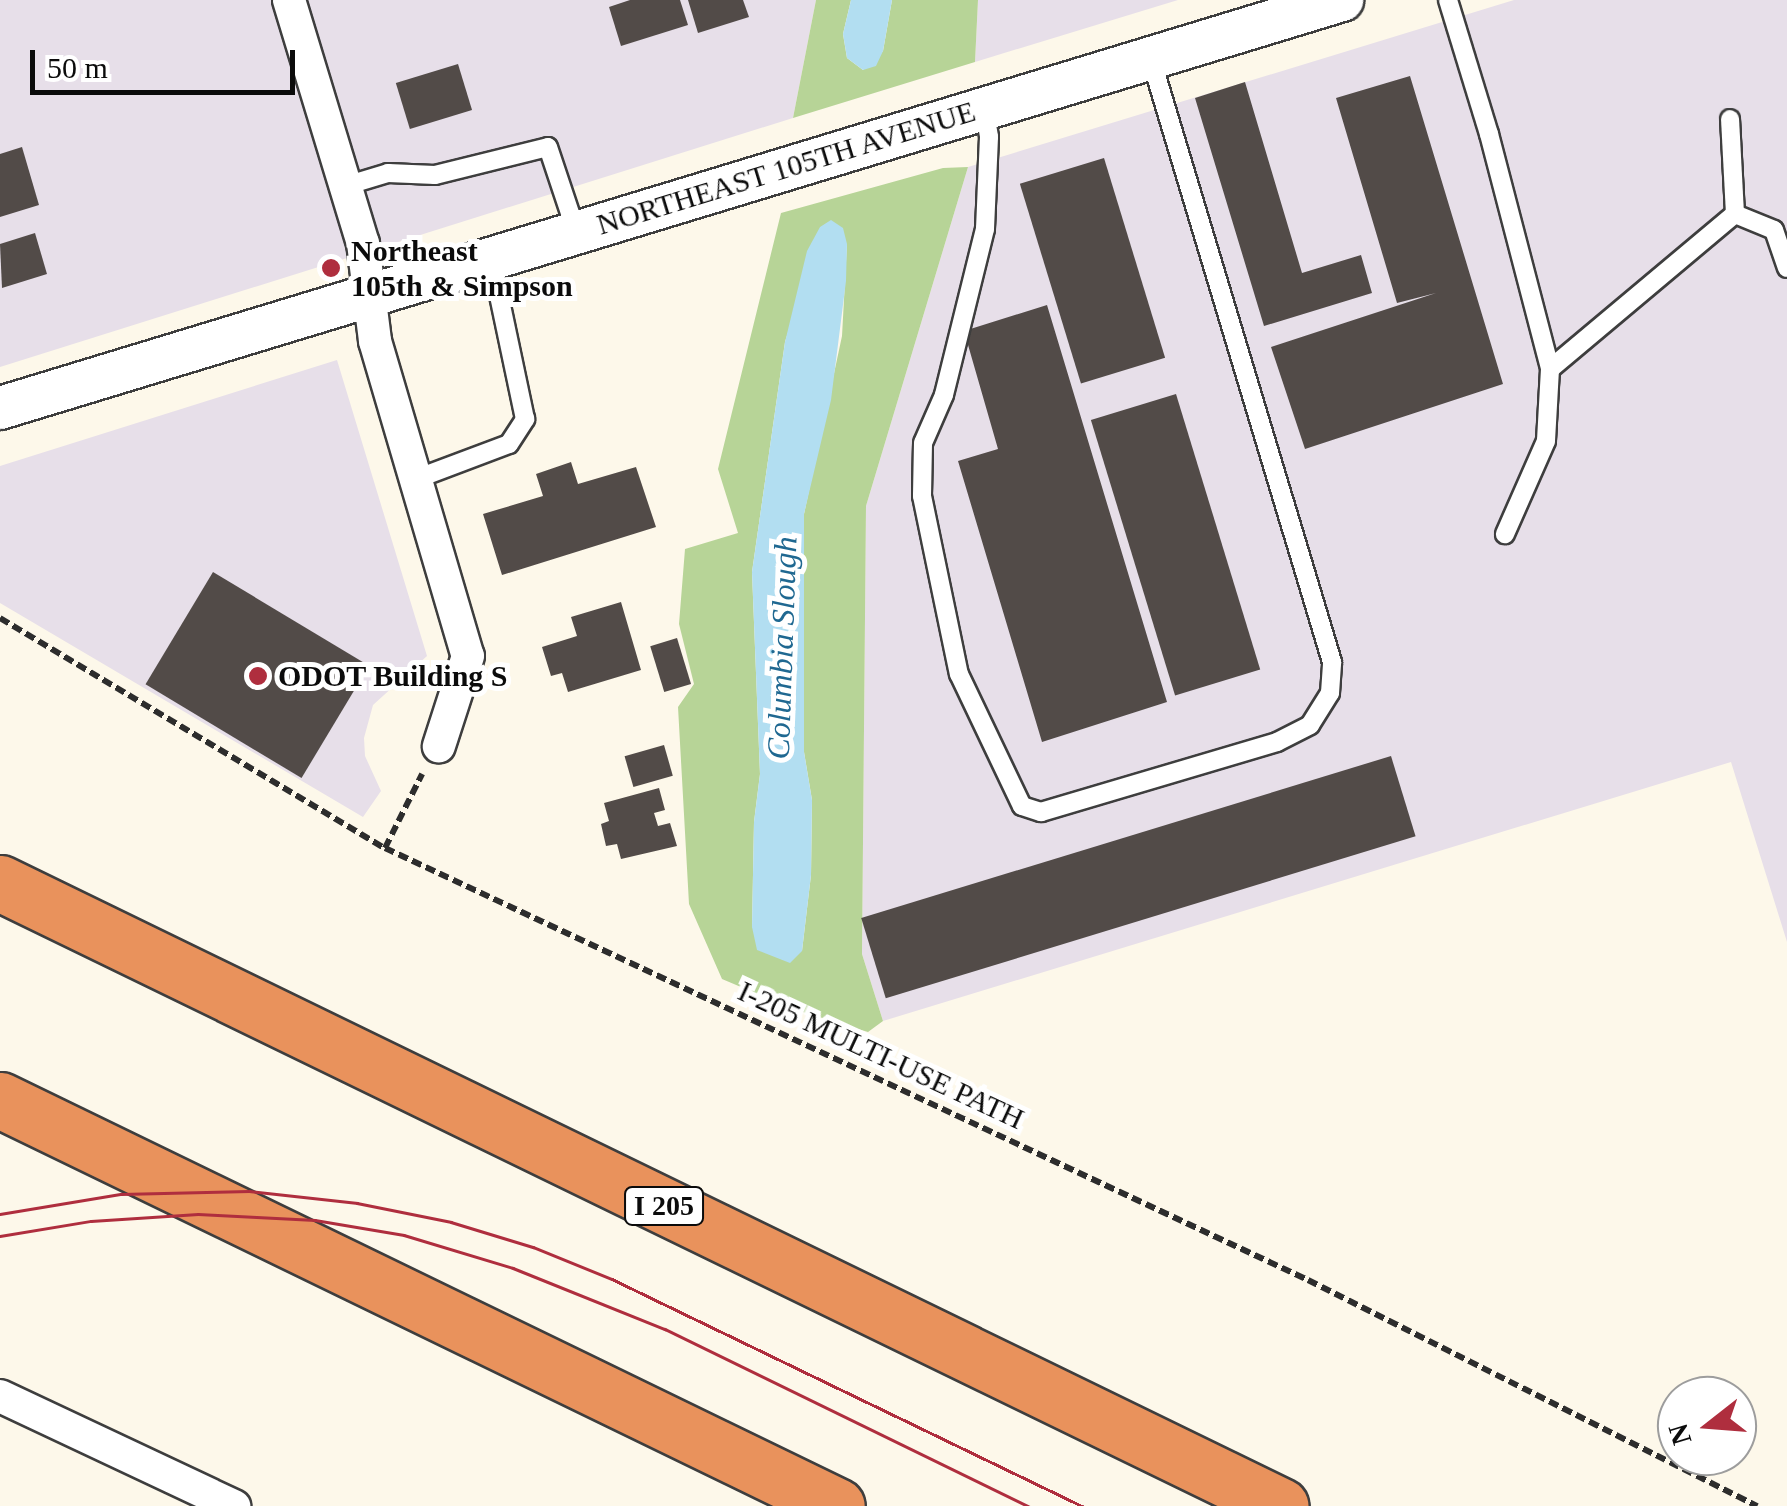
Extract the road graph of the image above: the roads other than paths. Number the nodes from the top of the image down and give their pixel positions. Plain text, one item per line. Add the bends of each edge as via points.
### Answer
1 (289, 0) edge
2 (1448, 0) edge
3 (1323, 3) edge
4 (1150, 58) junction
5 (984, 108) junction
6 (1730, 119) dead end
7 (345, 186) junction
8 (1734, 214) junction
9 (576, 231) junction
10 (490, 257) junction
11 (1787, 268) edge
12 (370, 294) junction
13 (1550, 368) junction
14 (0, 408) edge
15 (416, 479) junction
16 (1505, 534) dead end
17 (439, 746) road end
18 (0, 884) edge
19 (0, 1100) edge
20 (0, 1397) edge
21 (234, 1506) edge
22 (837, 1506) edge
23 (1281, 1506) edge

1 - 7 street
2 - 13 lane
3 - 4 street, NORTHEAST 105TH AVENUE
4 - 5 street, NORTHEAST 105TH AVENUE
4 - 5 lane via 1332,662 1330,694 1310,725 1277,742 1041,812 1022,806 960,674 922,496 923,443 944,395 985,229
5 - 9 street, NORTHEAST 105TH AVENUE
6 - 8 lane
7 - 9 lane via 548,148
7 - 12 street
8 - 11 lane via 1774,230
8 - 13 lane
9 - 10 street, NORTHEAST 105TH AVENUE
10 - 12 street, NORTHEAST 105TH AVENUE
10 - 15 lane via 525,419 510,444
12 - 14 street, NORTHEAST 105TH AVENUE
12 - 15 street via 376,341
13 - 16 lane via 1546,441
15 - 17 street via 468,656
18 - 23 highway, I 205
19 - 22 highway
20 - 21 street

